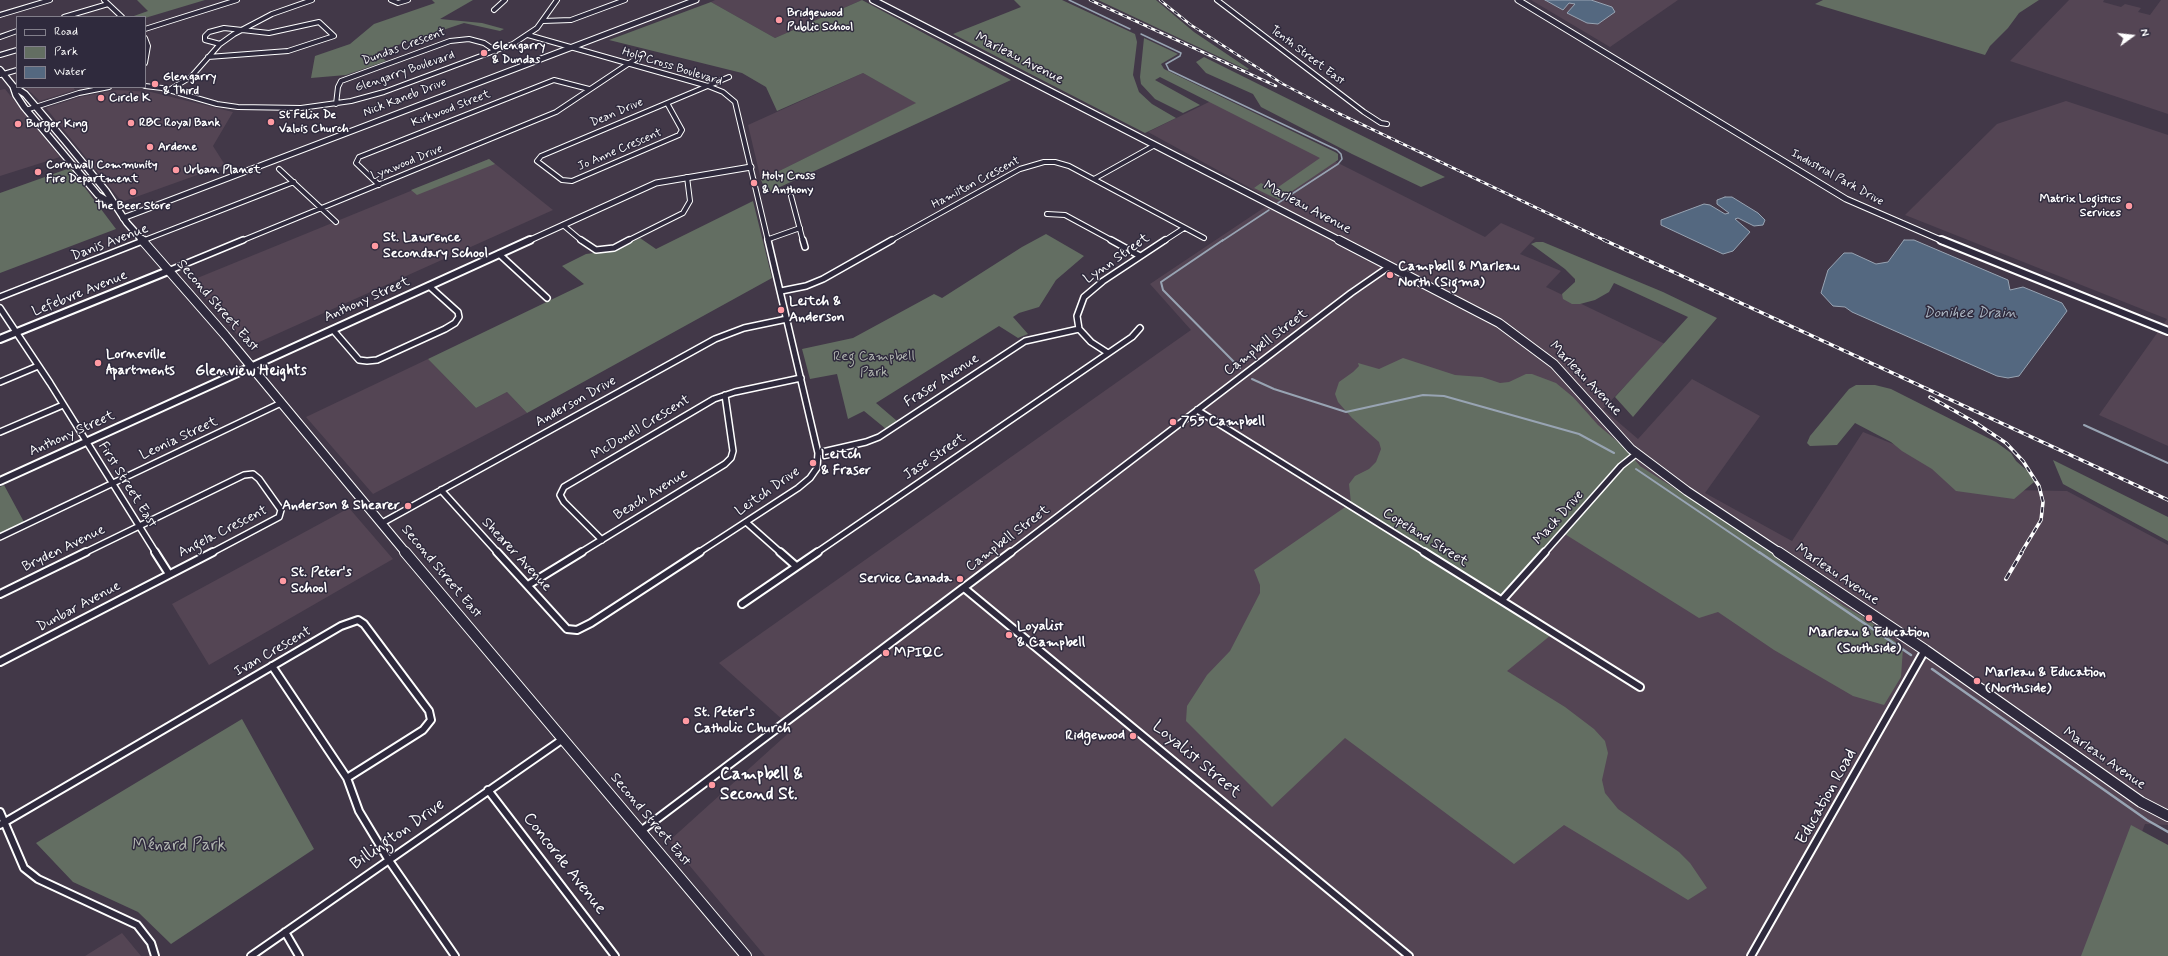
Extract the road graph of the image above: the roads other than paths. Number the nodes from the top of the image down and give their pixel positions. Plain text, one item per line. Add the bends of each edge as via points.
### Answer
1 (50, 0) edge
2 (104, 0) edge
3 (237, 0) edge
4 (312, 0) edge
5 (391, 0) edge
6 (408, 0) edge
7 (505, 0) edge
8 (557, 0) edge
9 (625, 0) edge
10 (688, 0) edge
11 (696, 0) edge
12 (873, 0) edge
13 (1217, 0) edge
14 (1518, 0) edge
15 (108, 4) junction
16 (494, 10) dead end
17 (0, 15) edge
18 (67, 16) edge
19 (121, 16) edge
20 (543, 21) junction
21 (146, 29) edge
22 (242, 29) junction
23 (16, 32) edge
24 (528, 35) junction
25 (0, 37) edge
26 (146, 40) edge
27 (220, 44) junction
28 (567, 47) junction
29 (16, 50) edge
30 (496, 51) junction
31 (643, 54) dead end
32 (0, 56) edge
33 (208, 57) junction
34 (146, 60) edge
35 (628, 64) junction
36 (16, 70) edge
37 (1, 73) edge
38 (729, 77) dead end
39 (13, 86) junction
40 (146, 86) edge
41 (708, 86) junction
42 (104, 88) edge
43 (589, 89) junction
44 (169, 90) junction
45 (666, 103) junction
46 (336, 104) junction
47 (35, 107) junction
48 (26, 110) junction
49 (1387, 124) dead end
50 (1155, 145) junction
51 (538, 161) joint
52 (752, 166) junction
53 (279, 169) dead end
54 (687, 177) junction
55 (1094, 179) junction
56 (294, 182) junction
57 (379, 185) junction
58 (792, 196) dead end
59 (115, 206) junction
60 (321, 209) junction
61 (1047, 214) dead end
62 (122, 216) junction
63 (336, 222) dead end
64 (563, 224) junction
65 (800, 228) junction
66 (1184, 228) junction
67 (1204, 238) dead end
68 (769, 239) junction
69 (143, 242) junction
70 (805, 247) dead end
71 (499, 254) junction
72 (1140, 256) junction
73 (1390, 266) junction
74 (168, 271) junction
75 (429, 286) junction
76 (781, 292) junction
77 (0, 297) edge
78 (547, 298) dead end
79 (0, 308) edge
80 (787, 319) junction
81 (1140, 328) dead end
82 (1079, 329) junction
83 (333, 330) junction
84 (2168, 331) edge
85 (17, 333) junction
86 (0, 339) edge
87 (1108, 353) junction
88 (38, 366) junction
89 (250, 366) junction
90 (801, 378) junction
91 (0, 382) edge
92 (725, 395) junction
93 (281, 403) junction
94 (62, 405) junction
95 (1197, 410) junction
96 (0, 432) edge
97 (86, 442) junction
98 (818, 453) junction
99 (1636, 454) junction
100 (0, 480) edge
101 (112, 484) junction
102 (441, 490) junction
103 (746, 522) junction
104 (382, 523) junction
105 (139, 526) junction
106 (0, 537) edge
107 (602, 540) junction
108 (796, 566) junction
109 (169, 574) junction
110 (528, 585) junction
111 (964, 588) junction
112 (0, 594) edge
113 (1502, 600) junction
114 (742, 604) dead end
115 (577, 630) joint
116 (1925, 650) junction
117 (0, 662) edge
118 (272, 666) junction
119 (1640, 687) dead end
120 (563, 739) junction
121 (347, 778) junction
122 (488, 790) junction
123 (0, 812) edge
124 (2168, 816) edge
125 (2, 823) edge
126 (641, 831) junction
127 (388, 859) junction
128 (285, 932) junction
129 (155, 956) edge
130 (251, 956) edge
131 (299, 956) edge
132 (456, 956) edge
133 (616, 956) edge
134 (746, 956) edge
135 (1408, 956) edge
136 (1751, 956) edge

1 - 17 street
2 - 15 street
3 - 21 street
4 - 22 street via 272,14
5 - 6 street via 398,3
7 - 16 street
8 - 20 street, Glengarry Boulevard
9 - 20 street via 571,20
10 - 28 street, Nick Kaneb Drive
11 - 28 street, Nick Kaneb Drive
12 - 50 main road, Marleau Avenue
13 - 49 street, Tenth Street East via 1364,112
14 - 84 street, Industrial Park Drive via 1846,199 1904,225
15 - 18 street
15 - 19 street
20 - 24 street, Glengarry Boulevard
22 - 27 street
22 - 27 street via 224,28 209,32 204,38
22 - 33 street via 274,33 319,22 334,36 281,52
23 - 25 street
24 - 28 street, Holy Cross Boulevard
24 - 30 street, Glengarry Boulevard
26 - 34 street
27 - 33 street
28 - 35 street, Holy Cross Boulevard
28 - 62 street, Nick Kaneb Drive
29 - 32 street
30 - 46 street, Glengarry Boulevard via 380,94
30 - 46 street, Dundas Crescent via 469,39 450,41 341,81
31 - 35 street, Lynwood Drive
33 - 44 street via 191,76
35 - 41 street, Holy Cross Boulevard
35 - 43 street, Lynwood Drive
36 - 37 street
37 - 39 main road, Second Street East
38 - 41 street, Dean Drive
39 - 47 main road, Second Street East via 25,94
39 - 48 main road, Second Street East
40 - 44 street, Glengarry Boulevard
41 - 45 street, Dean Drive
41 - 52 street, Holy Cross Boulevard via 723,92 736,102
42 - 47 street
43 - 57 street, Lynwood Drive via 556,112
43 - 57 street, Kirkwood Street via 554,80 546,82 359,157 356,163
44 - 46 street, Glengarry Boulevard via 207,102 233,106 301,108
45 - 51 street, Dean Drive via 541,156
45 - 51 street, Jo Anne Crescent via 682,130 679,135 573,181 561,180
47 - 48 street
47 - 59 main road, Second Street East via 106,191
48 - 59 main road, Second Street East via 98,195
50 - 55 street
50 - 73 main road, Marleau Avenue
52 - 54 street, Anthony Street
52 - 68 street, Holy Cross Boulevard
53 - 56 street
54 - 64 street, Anthony Street via 656,183
54 - 64 street via 690,201 683,213 614,248 596,250 589,247
55 - 66 street, Hamilton Crescent
55 - 76 street, Hamilton Crescent via 1055,162 1027,167 823,279
56 - 60 street
56 - 69 street, Danis Avenue
57 - 60 street, Lynwood Drive
58 - 65 street
59 - 62 main road, Second Street East
60 - 63 street
60 - 74 street, Lynwood Drive
61 - 72 street via 1065,215
62 - 69 main road, Second Street East
64 - 71 street, Anthony Street
65 - 68 street
65 - 70 street
66 - 67 street, Hamilton Crescent
66 - 72 street, Lynn Street
68 - 76 street, Holy Cross Boulevard
69 - 74 main road, Second Street East
69 - 77 street, Danis Avenue
71 - 75 street, Anthony Street
71 - 78 street
72 - 82 street, Lynn Street via 1084,296 1077,316
73 - 95 street, Campbell Street
73 - 99 main road, Marleau Avenue via 1499,323 1537,349 1570,379
74 - 85 street, Lefebvre Avenue
74 - 89 main road, Second Street East
75 - 83 street, Anthony Street
75 - 83 street via 458,312 459,317 450,326 377,360 359,360
76 - 80 street, Leitch Drive
79 - 85 street, First Street East
80 - 90 street, Leitch Drive
80 - 102 street, Anderson Drive via 744,328 714,338
81 - 87 street, Jase Street via 1132,337
82 - 87 street via 1091,342
82 - 98 street, Fraser Avenue via 1026,341 879,437
83 - 89 street, Anthony Street
85 - 86 street, Lefebvre Avenue
85 - 88 street, First Street East
87 - 108 street, Jase Street
88 - 91 street
88 - 94 street, First Street East
89 - 93 main road, Second Street East
89 - 97 street, Anthony Street
90 - 92 street, McDonell Crescent
90 - 98 street, Leitch Drive
92 - 107 street, Beach Avenue via 733,451 731,458
92 - 107 street, McDonell Crescent via 708,402 564,487 560,495 564,502
93 - 101 street, Leonia Street
93 - 104 main road, Second Street East
94 - 96 street
94 - 97 street, First Street East
95 - 111 street, Campbell Street
95 - 113 street, Copeland Street
97 - 100 street, Anthony Street
97 - 101 street, First Street East
98 - 103 street, Leitch Drive via 817,468 810,478
99 - 113 street, Mack Drive via 1621,466
99 - 116 main road, Marleau Avenue via 1687,492
101 - 105 street, First Street East
101 - 106 street, Leonia Street
102 - 104 street, Anderson Drive
102 - 110 street, Shearer Avenue
103 - 108 street
103 - 115 street, Leitch Drive
104 - 120 main road, Second Street East
105 - 109 street, First Street East
105 - 109 street, Angela Crescent via 244,474 253,474 259,479 281,510 279,517 269,523
105 - 112 street, Bryden Avenue
107 - 110 street, Beach Avenue
108 - 114 street, Jase Street
109 - 117 street, Dunbar Avenue
110 - 115 street, Shearer Avenue via 567,629
111 - 126 street, Campbell Street
111 - 135 street, Loyalist Street
113 - 119 street, Copeland Street
116 - 124 main road, Marleau Avenue via 2141,802
116 - 136 street, Education Road
118 - 121 street
118 - 121 street, Ivan Crescent via 341,626 358,620 364,624 429,711 430,720 423,730
118 - 125 street, Ivan Crescent
120 - 122 street, Billington Drive
120 - 126 main road, Second Street East
121 - 127 street via 359,811
122 - 127 street, Billington Drive
122 - 133 street, Concorde Avenue
123 - 125 street
125 - 129 street via 24,868 38,879 138,925 151,942
126 - 134 main road, Second Street East
127 - 128 street, Billington Drive
127 - 132 street
128 - 130 street, Billington Drive
128 - 131 street

